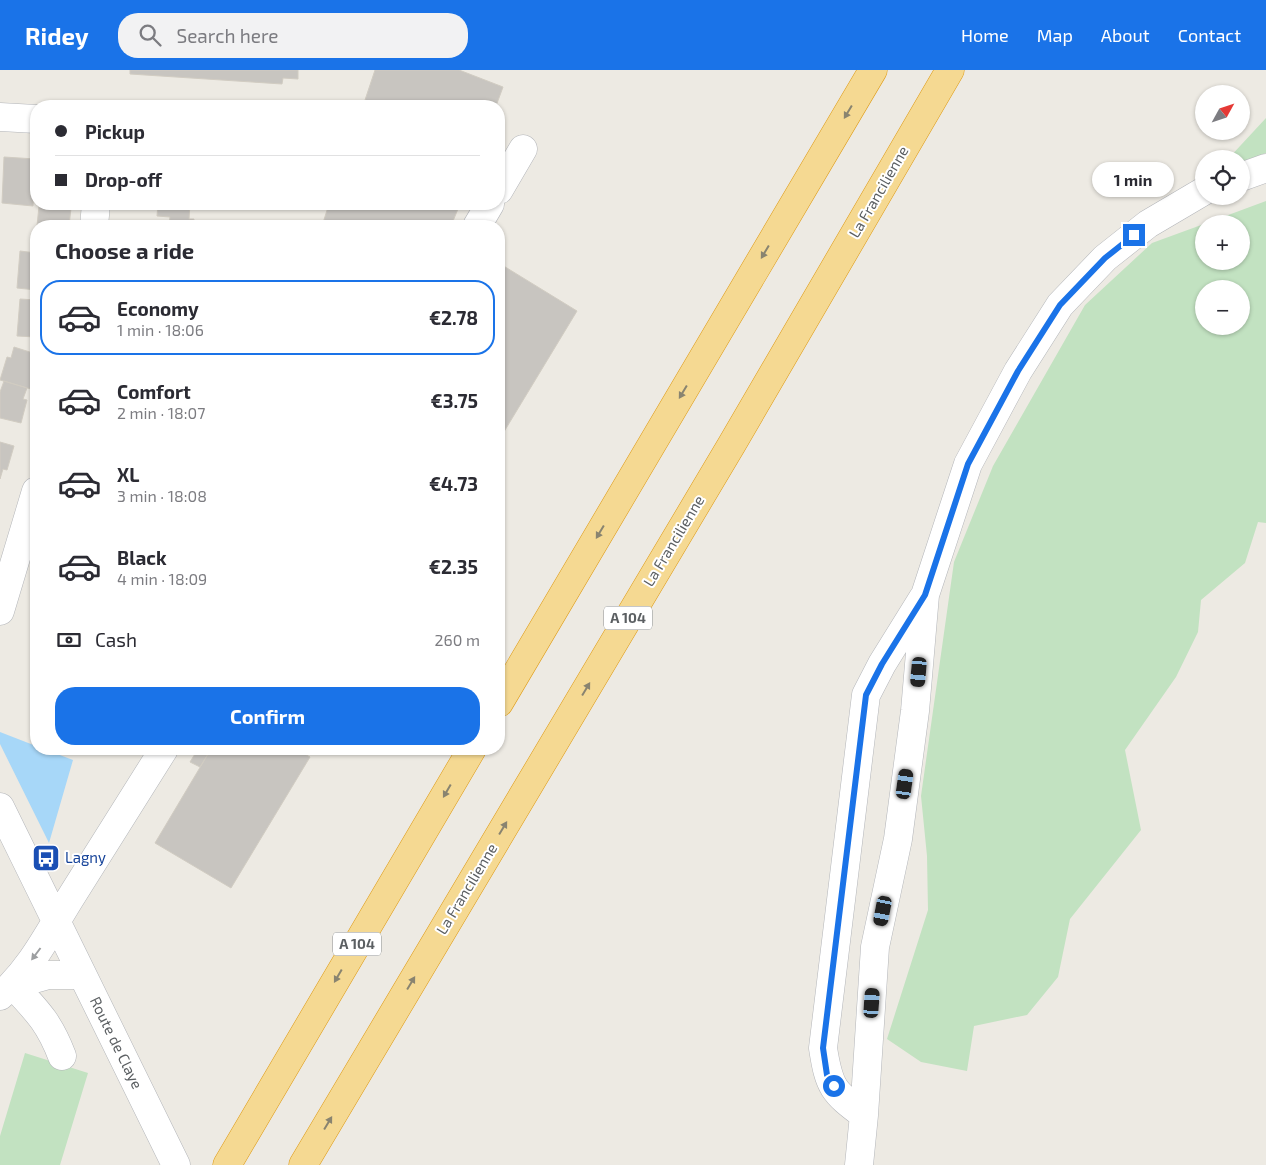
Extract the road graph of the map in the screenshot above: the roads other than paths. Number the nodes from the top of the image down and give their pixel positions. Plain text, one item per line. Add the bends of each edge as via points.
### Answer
1 (873, 70) edge
2 (950, 70) edge
3 (0, 117) edge
4 (30, 119) edge
5 (523, 149) dead end
6 (1266, 168) edge
7 (1250, 174) edge
8 (505, 180) edge
9 (1195, 196) edge
10 (30, 511) edge
11 (925, 595) junction
12 (0, 611) edge
13 (505, 693) edge
14 (160, 755) edge
15 (468, 755) edge
16 (0, 807) edge
17 (56, 921) junction
18 (82, 974) junction
19 (6, 990) edge
20 (62, 1056) dead end
21 (864, 1115) junction
22 (176, 1165) edge
23 (226, 1165) edge
24 (303, 1165) edge
25 (859, 1165) edge

1 -> 13 highway
24 -> 2 highway, La Francilienne / A 104
3 - 4 street
5 - 8 street
6 - 7 street
9 - 11 street via 1148,224 1105,258 1060,305 1018,371 968,464
10 - 12 street
11 - 21 street via 915,711 898,839 876,947
11 - 21 street via 866,695 823,1048 827,1075 840,1097
14 - 17 street
15 -> 23 highway, A 104
16 - 17 street, Route de Claye
17 - 18 street, Route de Claye
17 -> 19 street via 46,941
18 - 19 street via 48,975
18 - 22 street, Route de Claye
19 - 20 street via 38,1012 53,1032
21 - 25 street

